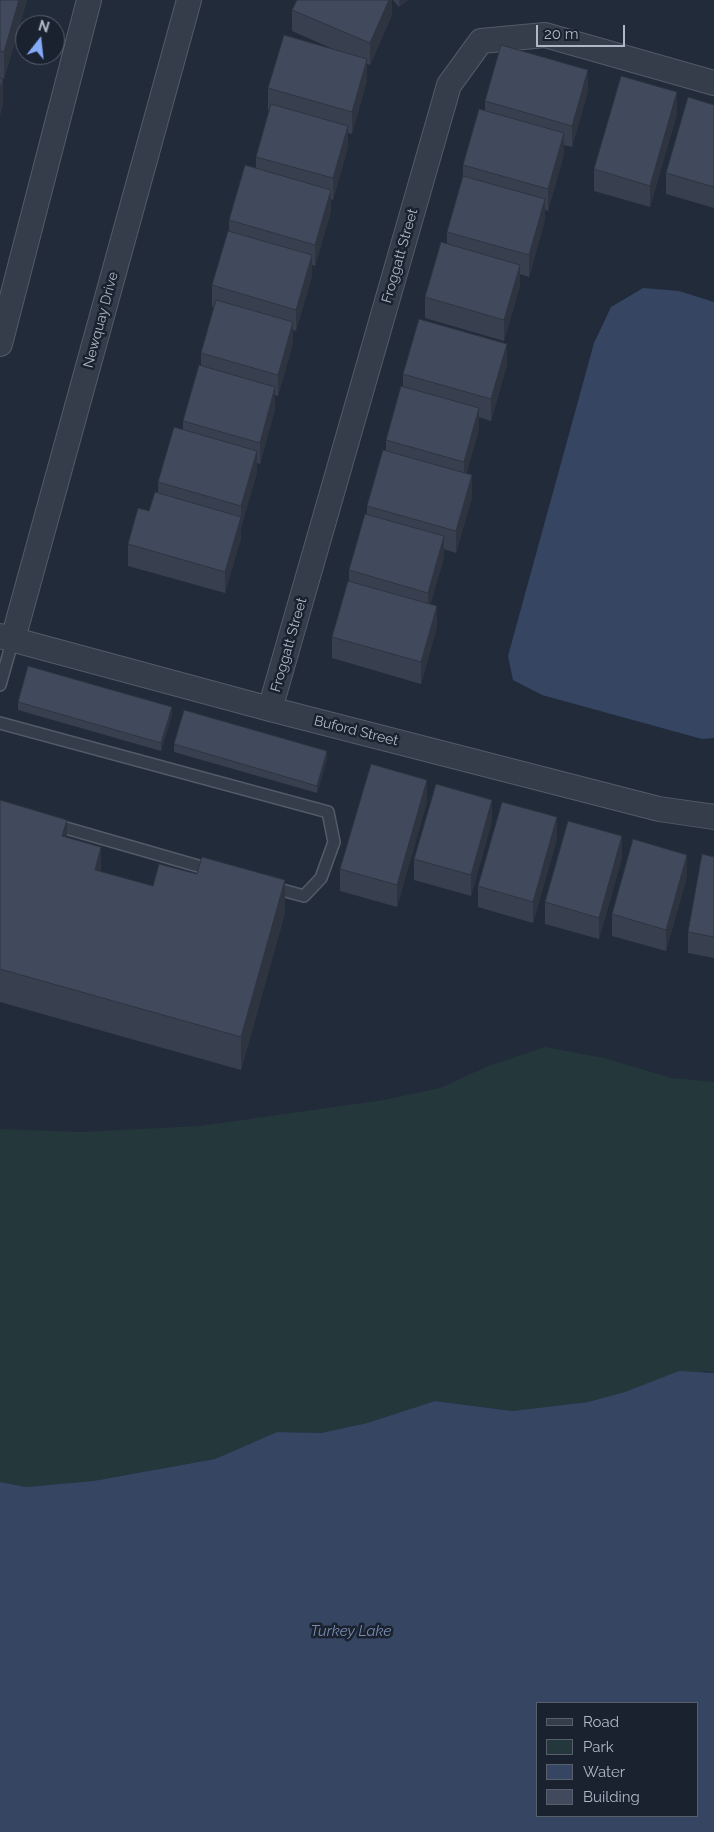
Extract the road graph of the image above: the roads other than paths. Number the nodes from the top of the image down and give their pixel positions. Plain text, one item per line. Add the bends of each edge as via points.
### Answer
1 (88, 0) edge
2 (189, 0) edge
3 (714, 83) edge
4 (0, 344) edge
5 (6, 637) edge
6 (0, 685) edge
7 (270, 709) junction
8 (0, 723) edge
9 (714, 817) edge
10 (38, 820) edge
11 (228, 874) edge
12 (256, 882) edge

1 - 4 street
2 - 5 street, Newquay Drive
3 - 7 street, Froggatt Street via 545,35 481,41 449,86
5 - 6 lane
5 - 7 street, Buford Street
7 - 9 street, Buford Street via 659,809
8 - 12 lane via 328,812 334,842 321,878 304,896
10 - 11 lane

